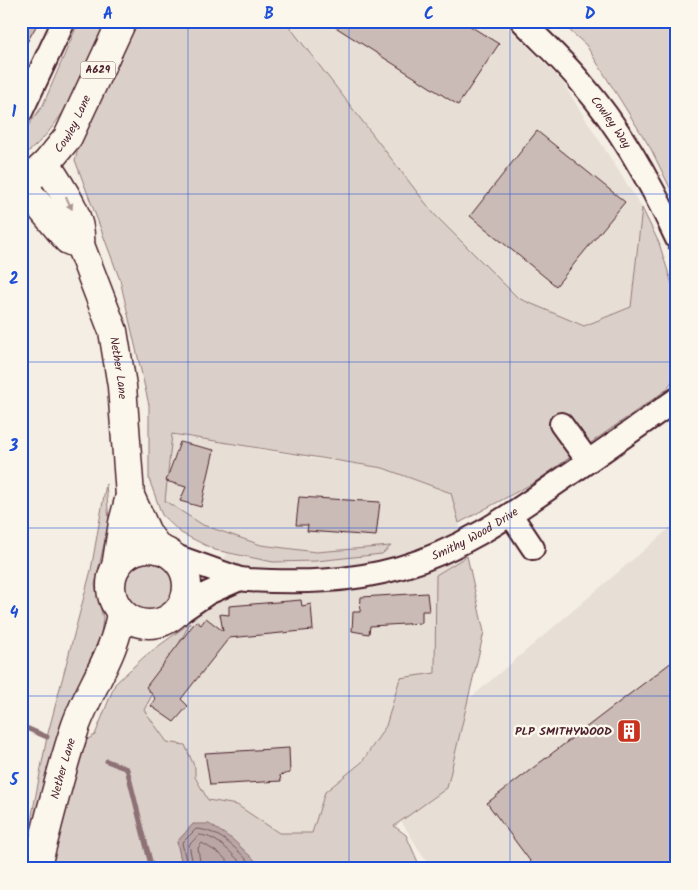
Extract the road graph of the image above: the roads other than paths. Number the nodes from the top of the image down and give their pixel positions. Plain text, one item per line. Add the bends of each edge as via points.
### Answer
1 (64, 21) edge
2 (122, 21) edge
3 (522, 21) edge
4 (21, 112) edge
5 (46, 164) junction
6 (22, 186) edge
7 (677, 239) edge
8 (80, 245) junction
9 (677, 399) edge
10 (561, 424) dead end
11 (588, 461) junction
12 (130, 496) junction
13 (511, 515) junction
14 (533, 548) dead end
15 (164, 552) junction
16 (116, 567) junction
17 (240, 579) junction
18 (121, 612) junction
19 (167, 620) junction
20 (102, 672) junction
21 (36, 869) edge

1 - 4 street
2 - 5 main road, Cowley Lane / A629 via 68,137
3 - 7 street, Cowley Way via 584,85 656,195
5 - 6 main road, Cowley Lane / A629
5 -> 8 main road, Nether Lane via 81,232
6 - 8 main road via 68,240
8 - 12 main road, Nether Lane via 113,330 122,386
9 - 11 street, Smithy Wood Drive
10 - 11 street
11 - 13 street, Smithy Wood Drive
12 - 15 main road, Nether Lane via 148,535
12 - 16 main road, Nether Lane
13 - 14 street
13 - 17 street, Smithy Wood Drive via 460,544 398,568 304,583
15 - 16 main road via 146,548 135,551
15 - 17 street, Smithy Wood Drive
15 - 19 main road via 179,562 187,584 181,608
16 - 18 main road via 111,590
17 - 19 street, Smithy Wood Drive via 208,593
18 - 19 main road via 140,624
18 - 20 main road, Nether Lane via 117,634
19 - 20 main road, Nether Lane via 144,634
20 - 21 main road, Nether Lane via 86,699 76,726

